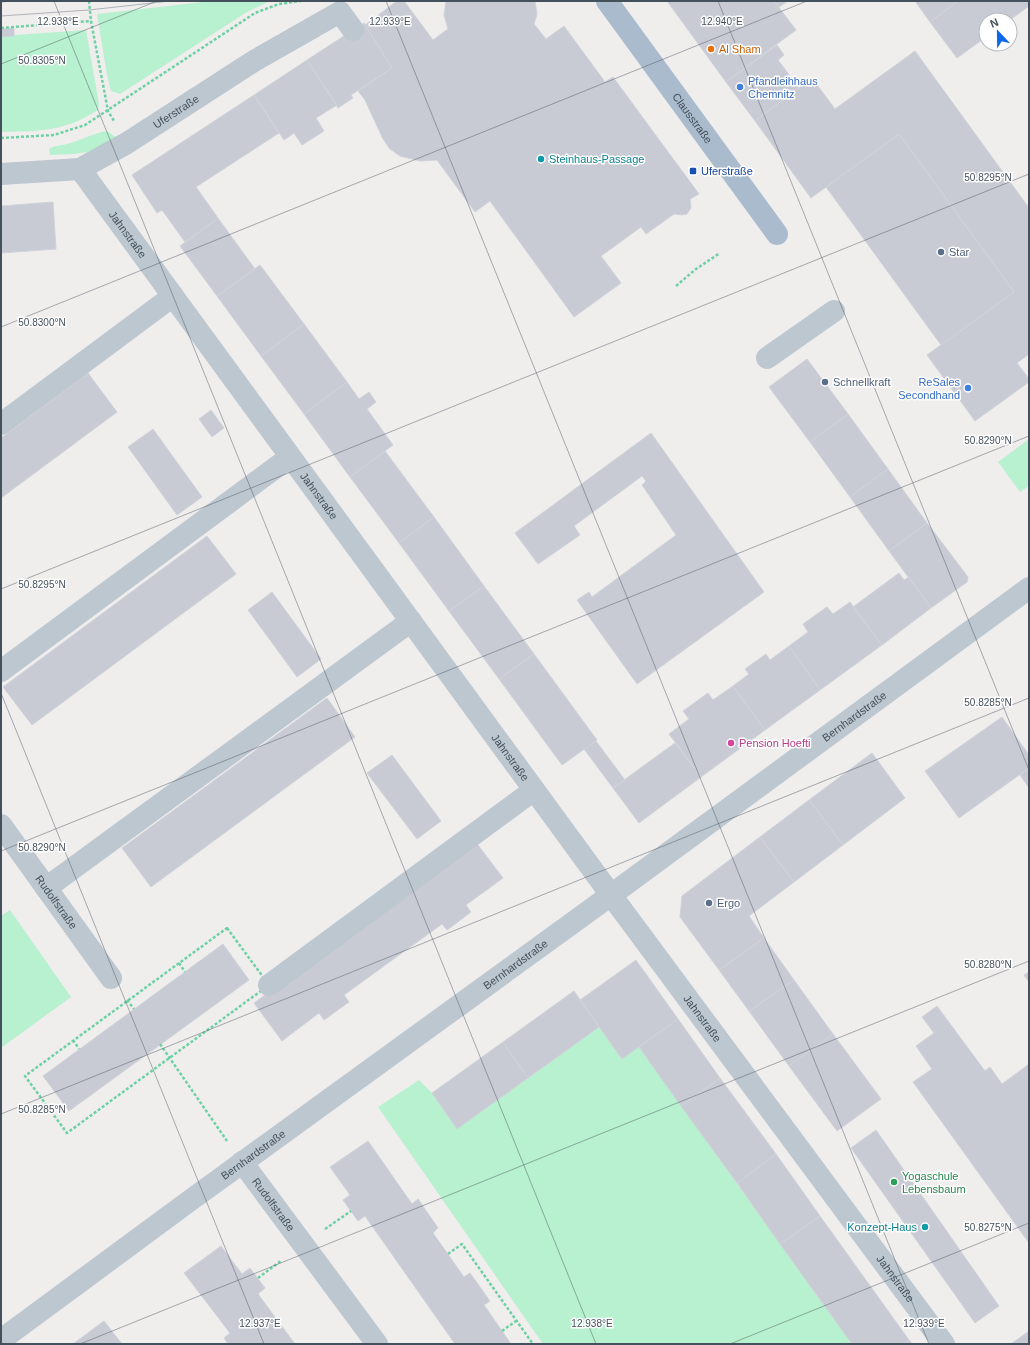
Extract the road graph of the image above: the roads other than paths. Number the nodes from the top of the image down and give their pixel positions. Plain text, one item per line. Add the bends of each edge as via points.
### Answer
1 (607, 1) edge
2 (353, 30) dead end
3 (80, 169) junction
4 (1, 174) edge
5 (777, 234) dead end
6 (173, 296) junction
7 (834, 311) dead end
8 (767, 358) dead end
9 (1, 424) edge
10 (290, 457) junction
11 (1029, 588) edge
12 (411, 621) junction
13 (1, 671) edge
14 (534, 790) junction
15 (1, 826) edge
16 (46, 888) junction
17 (611, 895) junction
18 (111, 978) dead end
19 (268, 985) road end
20 (242, 1162) junction
21 (1, 1340) edge
22 (377, 1344) edge
23 (944, 1344) edge

1 - 5 main road, Clausstraße
2 - 3 street, Uferstraße via 340,12 254,61 127,143
3 - 4 street, Uferstraße
3 - 6 street, Jahnstraße
6 - 9 street
6 - 10 street, Jahnstraße
7 - 8 street
10 - 12 street, Jahnstraße
10 - 13 street
11 - 17 street, Bernhardstraße
12 - 14 street, Jahnstraße
12 - 16 street
14 - 17 street, Jahnstraße
14 - 19 street
15 - 16 street, Rudolfstraße
16 - 18 street, Rudolfstraße
17 - 20 street, Bernhardstraße
17 - 23 street, Jahnstraße
20 - 21 street, Bernhardstraße
20 - 22 street, Rudolfstraße

